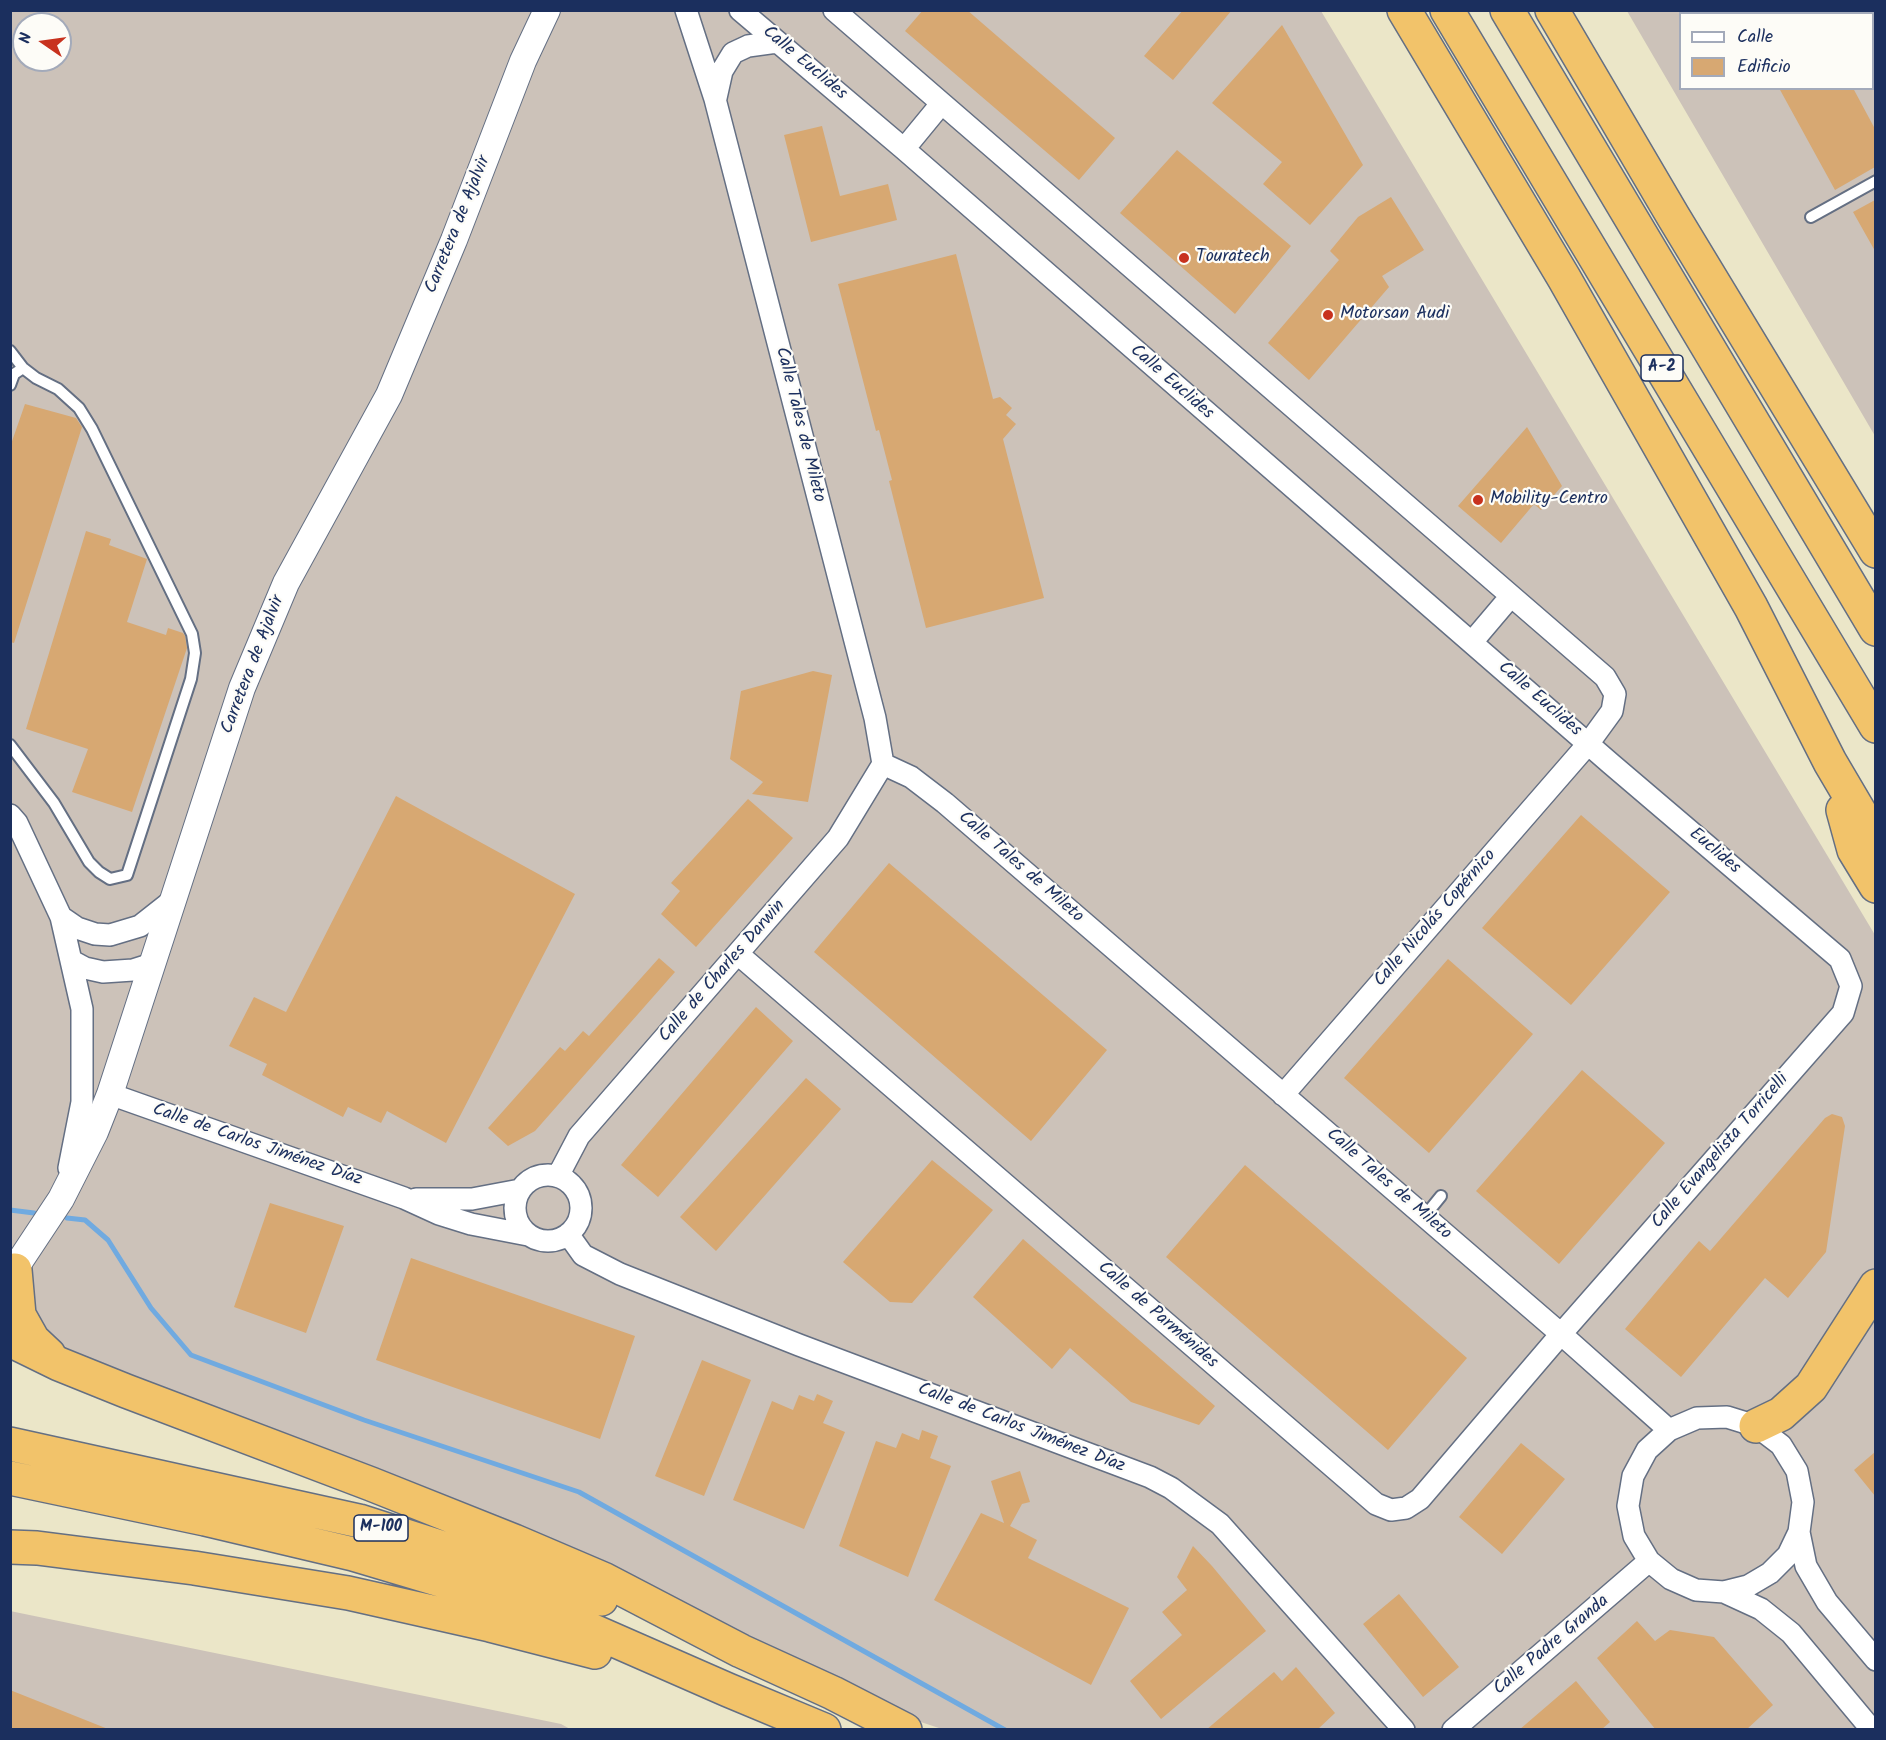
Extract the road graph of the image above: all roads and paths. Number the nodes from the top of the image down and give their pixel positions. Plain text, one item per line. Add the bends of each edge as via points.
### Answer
1 (526, 10) edge
2 (547, 10) edge
3 (686, 10) edge
4 (740, 10) edge
5 (1404, 10) edge
6 (1448, 10) edge
7 (1507, 10) edge
8 (1551, 10) edge
9 (844, 14) edge
10 (777, 42) junction
11 (523, 62) junction
12 (716, 99) junction
13 (941, 104) junction
14 (904, 149) junction
15 (1875, 181) edge
16 (1811, 217) dead end
17 (10, 351) edge
18 (23, 368) junction
19 (10, 385) edge
20 (1875, 551) edge
21 (1511, 596) junction
22 (1875, 629) edge
23 (1472, 642) junction
24 (1875, 726) edge
25 (1588, 744) junction
26 (10, 745) edge
27 (1830, 762) junction
28 (883, 764) junction
29 (10, 815) edge
30 (1875, 840) edge
31 (1875, 886) edge
32 (173, 900) junction
33 (61, 917) junction
34 (140, 926) junction
35 (156, 953) junction
36 (738, 954) junction
37 (1840, 959) joint
38 (72, 961) junction
39 (110, 1094) junction
40 (1283, 1095) junction
41 (558, 1176) junction
42 (519, 1190) junction
43 (1441, 1196) dead end
44 (404, 1198) junction
45 (61, 1199) junction
46 (1424, 1217) junction
47 (568, 1234) junction
48 (528, 1235) junction
49 (13, 1273) edge
50 (1875, 1286) edge
51 (1561, 1334) junction
52 (10, 1340) edge
53 (60, 1364) junction
54 (1756, 1426) junction
55 (1669, 1430) junction
56 (10, 1444) edge
57 (10, 1478) edge
58 (1799, 1532) junction
59 (10, 1547) edge
60 (1649, 1561) junction
61 (1724, 1592) junction
62 (741, 1650) junction
63 (1875, 1660) edge
64 (728, 1690) junction
65 (824, 1730) edge
66 (905, 1730) edge
67 (1404, 1730) edge
68 (1453, 1730) edge
69 (1872, 1730) edge

1 - 11 street, Carretera de Ajalvir
2 - 11 street, Carretera de Ajalvir
3 - 12 street, Calle Tales de Mileto
4 - 10 street, Calle Euclides
5 - 27 highway via 1576,299 1750,607
6 - 24 highway, A-2
7 - 22 highway, A-2
8 - 20 highway
9 - 13 street, Calle Euclides
10 - 12 street, Calle Tales de Mileto via 748,46 733,53 722,71
10 - 14 street, Calle Euclides
11 - 32 street, Carretera de Ajalvir via 389,395 286,583 242,688
12 - 28 street, Calle Tales de Mileto via 875,718
13 - 14 street
13 - 21 street, Calle Euclides
14 - 23 street, Calle Euclides
15 - 16 lane
17 - 18 lane
18 - 19 lane via 14,374
18 - 26 lane via 79,408 92,429 192,634 195,653 191,679 127,875 110,879 89,862 54,803
21 - 23 street
21 - 25 street, Calle Euclides via 1605,677 1616,694 1612,711
23 - 25 street, Calle Euclides
25 - 37 street, Euclides
25 - 40 street, Calle Nicolás Copérnico
27 - 30 highway
27 - 31 highway via 1854,850
28 - 36 street, Calle de Charles Darwin via 838,838
28 - 40 street, Calle Tales de Mileto via 911,777 945,803
29 - 33 street
32 - 34 street
32 - 35 street, Carretera de Ajalvir
33 - 34 street via 77,928 110,936
33 - 38 street
34 - 35 street via 152,932
35 - 38 street via 133,970 103,972
35 - 39 street, Carretera de Ajalvir
36 - 41 street, Calle de Charles Darwin via 579,1136
36 - 51 street, Calle de Parménides via 1376,1504 1391,1510 1406,1508 1420,1499
37 - 51 street, Calle Evangelista Torricelli via 1851,986 1843,1013
38 - 45 street via 82,1009 82,1102
39 - 44 street, Calle de Carlos Jiménez Díaz
39 - 45 street, Carretera de Ajalvir
40 - 46 street, Calle Tales de Mileto
41 - 42 street via 543,1174 530,1179
41 - 47 street via 579,1195 581,1209
42 - 44 street, Calle de Carlos Jiménez Díaz via 472,1199
42 - 48 street via 516,1214
43 - 46 lane
44 - 48 street, Calle de Carlos Jiménez Díaz via 471,1224
45 - 49 street, Carretera de Ajalvir
46 - 51 street, Calle Tales de Mileto
47 - 48 street via 555,1240
47 - 67 street, Calle de Carlos Jiménez Díaz via 583,1256 620,1274 1171,1488 1220,1524
49 - 53 highway via 19,1315 33,1340
50 - 54 highway via 1811,1387 1781,1414
51 - 55 street, Calle Tales de Mileto
52 - 53 highway
53 - 62 highway via 514,1541 603,1579
54 - 55 street via 1727,1417 1697,1418
54 - 58 street via 1781,1445 1797,1471 1803,1502
55 - 60 street via 1647,1450 1633,1476 1628,1506 1634,1536
56 - 62 highway, M-100 via 359,1521 596,1597
57 - 64 highway, M-100 via 353,1554 582,1626
58 - 61 street via 1788,1555 1770,1573 1748,1586
58 - 63 street via 1806,1566 1827,1602
59 - 64 highway via 194,1568 348,1593 490,1624
60 - 61 street via 1671,1580 1696,1590
60 - 68 street, Calle Padre Granda
61 - 69 street via 1761,1609 1791,1633
62 - 66 highway, M-100
64 - 65 highway, M-100

